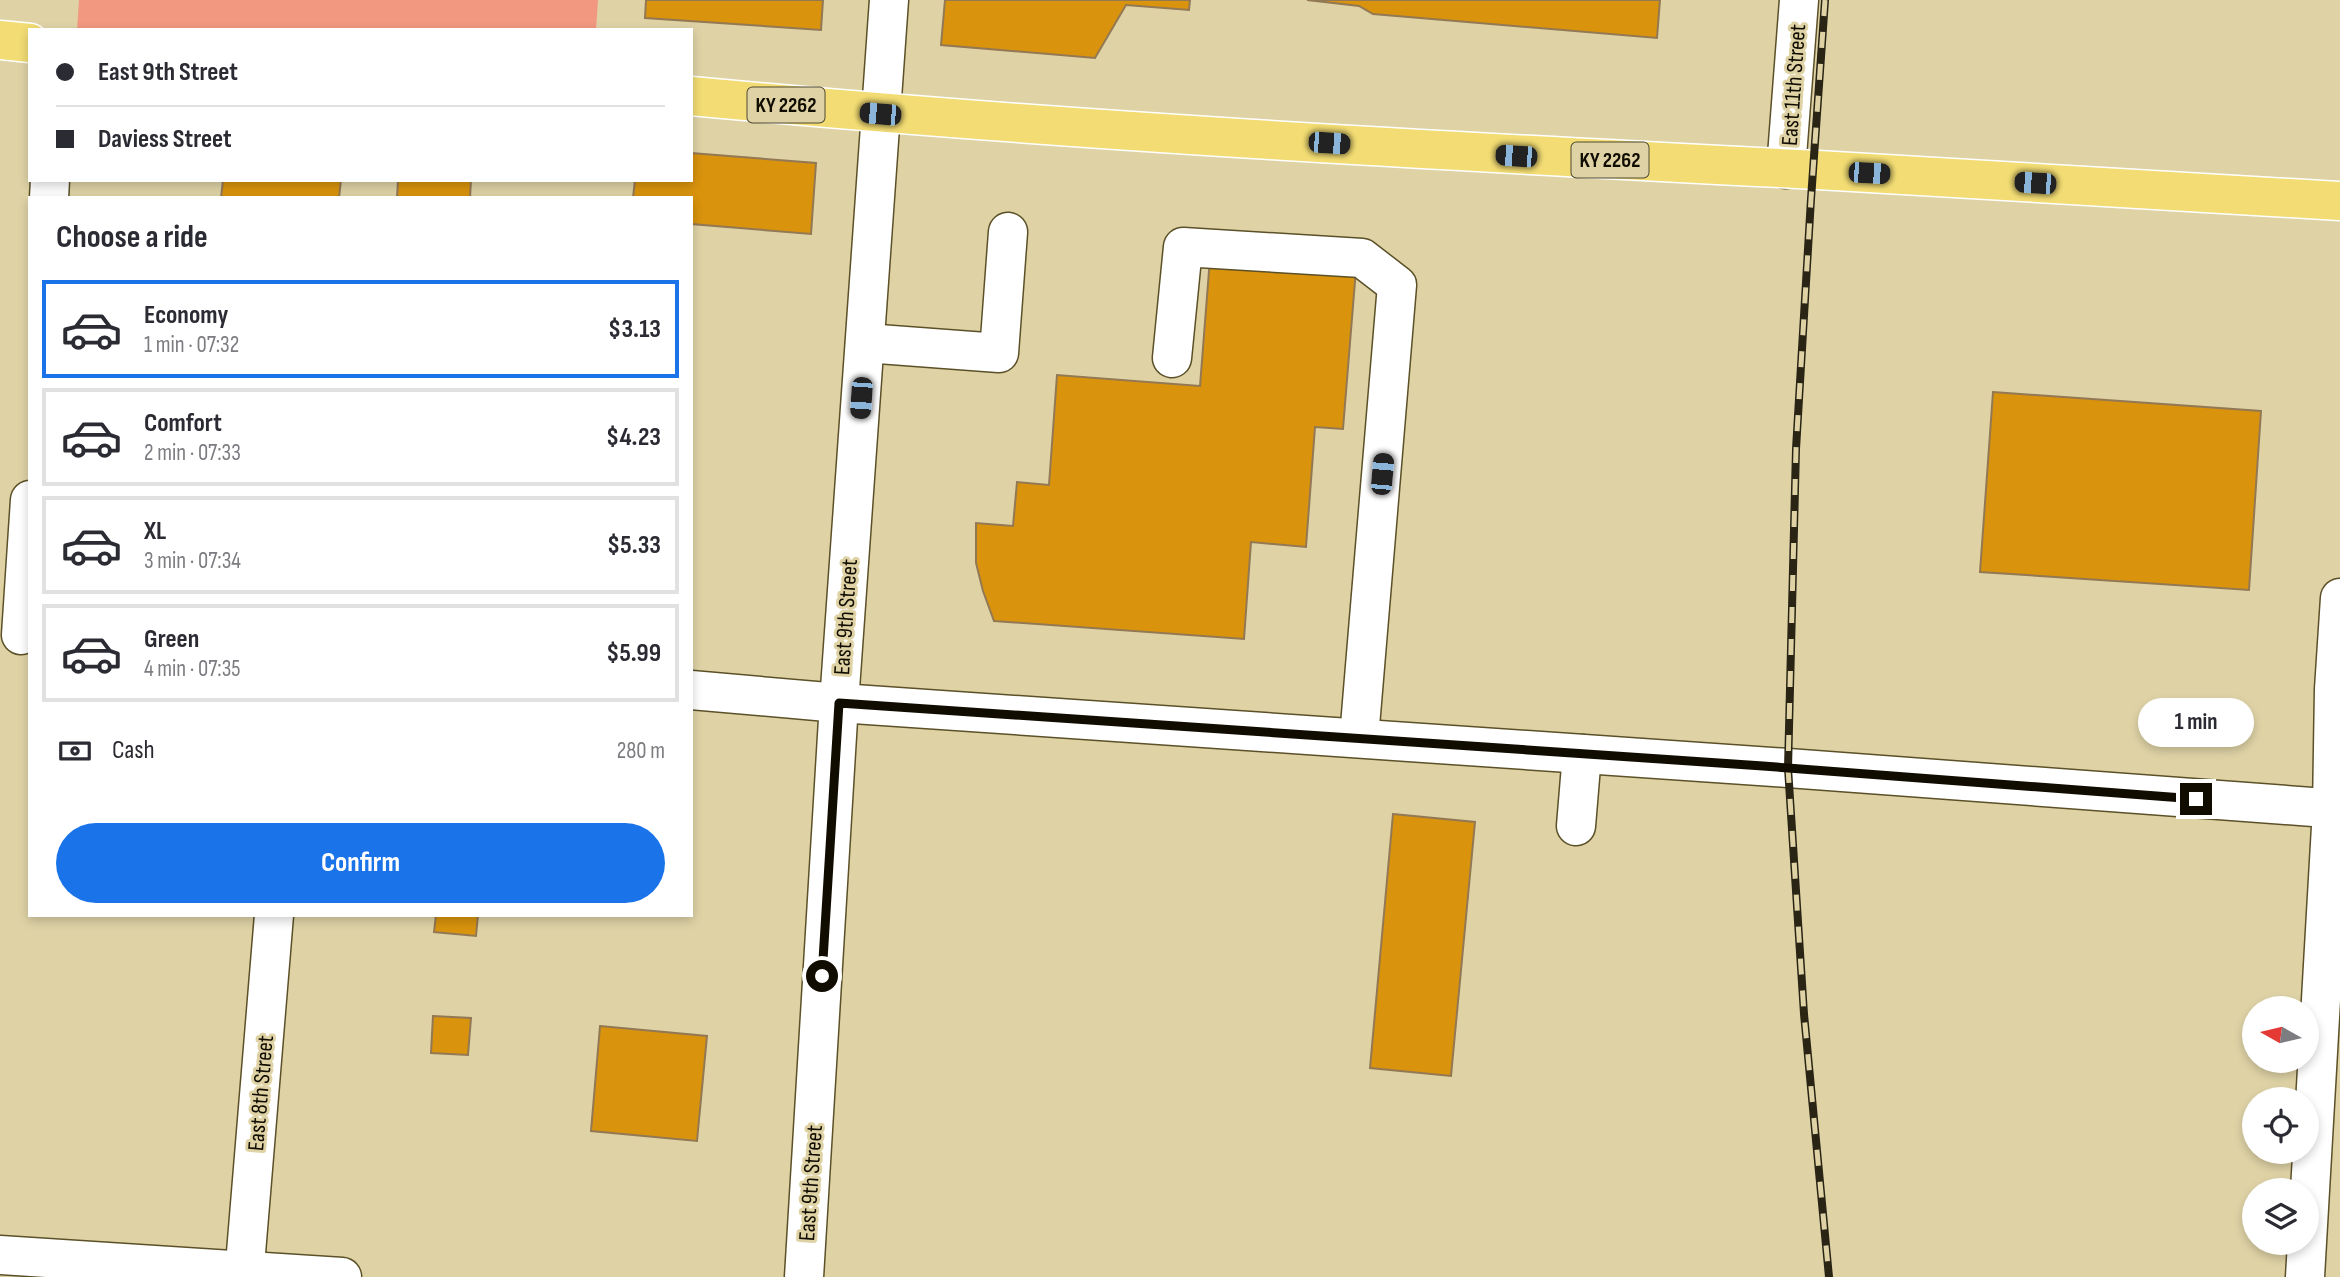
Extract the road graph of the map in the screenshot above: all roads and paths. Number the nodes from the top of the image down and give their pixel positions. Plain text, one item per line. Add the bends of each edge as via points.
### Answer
1 (888, 0) edge
2 (1799, 0) edge
3 (0, 40) edge
4 (28, 43) edge
5 (693, 96) edge
6 (880, 114) junction
7 (1786, 169) junction
8 (2340, 201) edge
9 (1008, 232) dead end
10 (865, 343) junction
11 (1172, 358) dead end
12 (28, 521) edge
13 (2340, 598) edge
14 (17, 634) edge
15 (693, 690) edge
16 (839, 703) junction
17 (1359, 738) junction
18 (1582, 754) junction
19 (2336, 809) edge
20 (1576, 826) dead end
21 (274, 917) edge
22 (0, 1255) edge
23 (245, 1274) edge
24 (342, 1277) edge
25 (804, 1277) edge
26 (2305, 1277) edge

1 - 6 street, East 9th Street
2 - 7 street, East 11th Street
3 - 4 main road
5 - 6 main road, KY 2262
6 - 7 main road, KY 2262
6 - 10 street, East 9th Street
7 - 8 main road, KY 2262
9 - 10 street via 999,353
10 - 16 street, East 9th Street
11 - 17 street via 1183,247 1362,258 1397,285
12 - 14 street
13 - 19 street via 2334,689
15 - 16 street
16 - 17 street
16 - 25 street, East 9th Street
17 - 18 street
18 - 19 street
18 - 20 street
19 - 26 street
21 - 23 street, East 8th Street
22 - 23 street
23 - 24 street

